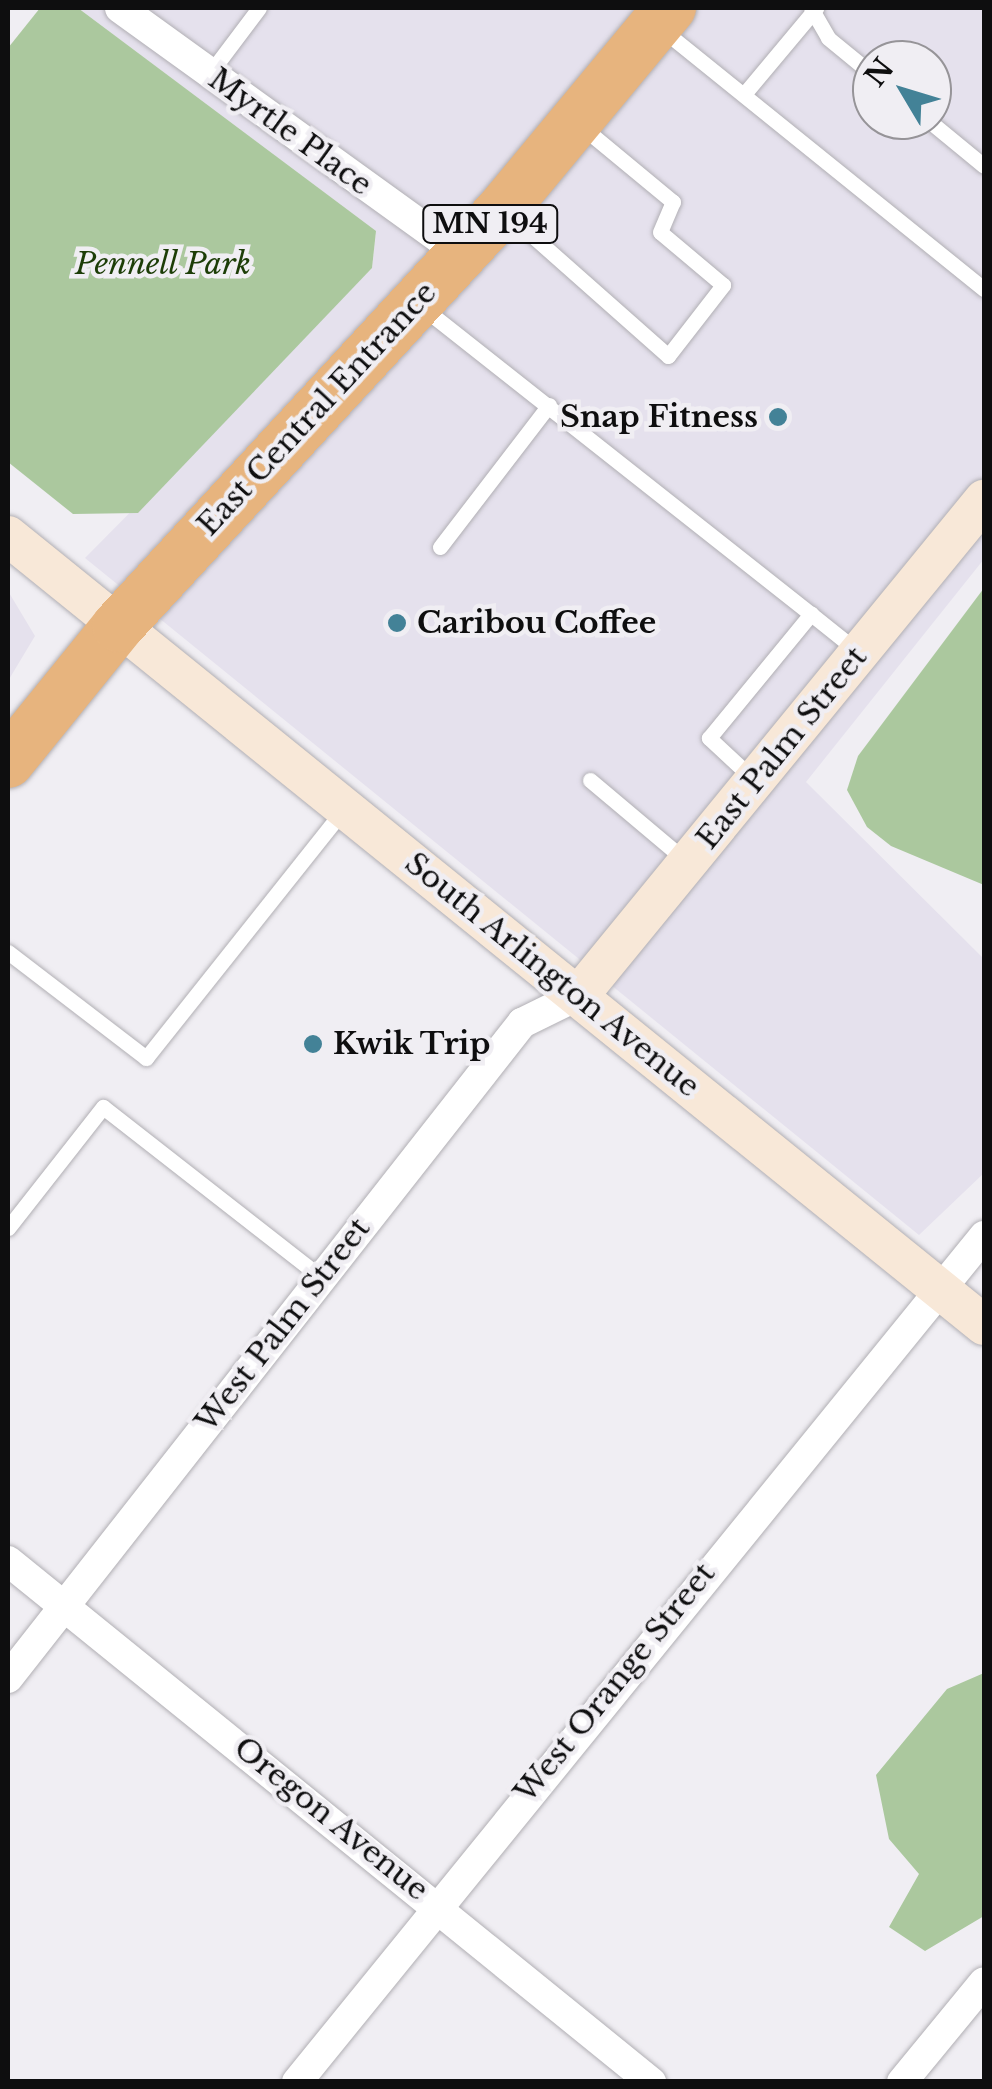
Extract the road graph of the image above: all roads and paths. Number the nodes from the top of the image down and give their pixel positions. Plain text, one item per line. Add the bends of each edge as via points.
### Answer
1 (120, 8) edge
2 (258, 8) edge
3 (813, 9) edge
4 (663, 16) edge
5 (852, 58) edge
6 (210, 73) junction
7 (745, 93) junction
8 (576, 123) junction
9 (952, 140) edge
10 (984, 166) edge
11 (502, 210) junction
12 (462, 254) junction
13 (984, 289) edge
14 (416, 302) junction
15 (549, 404) junction
16 (984, 500) edge
17 (8, 536) edge
18 (440, 547) dead end
19 (811, 614) junction
20 (118, 626) junction
21 (860, 652) junction
22 (8, 762) edge
23 (590, 780) dead end
24 (754, 781) junction
25 (345, 808) junction
26 (688, 862) junction
27 (8, 952) edge
28 (579, 995) junction
29 (8, 1228) edge
30 (984, 1236) edge
31 (319, 1276) junction
32 (936, 1286) junction
33 (984, 1325) edge
34 (8, 1561) edge
35 (64, 1607) junction
36 (8, 1678) edge
37 (437, 1903) junction
38 (984, 1982) edge
39 (297, 2082) edge
40 (652, 2082) edge
41 (902, 2082) edge

1 - 6 street, Myrtle Place
2 - 6 lane
3 - 5 lane via 828,38
3 - 7 lane
4 - 7 lane
4 - 8 highway, East Central Entrance / MN 194
6 - 12 street, Myrtle Place
7 - 13 lane
8 - 11 highway, East Central Entrance / MN 194
8 - 11 lane via 673,202 660,232 724,285 668,356
9 - 10 lane
11 - 12 highway, East Central Entrance / MN 194
12 - 14 highway, East Central Entrance / MN 194
14 - 15 lane
14 - 20 highway, East Central Entrance / MN 194
15 - 18 lane
15 - 19 lane
16 - 21 main road, East Palm Street
17 - 20 main road, South Arlington Avenue
19 - 21 lane
19 - 24 lane via 709,738
20 - 22 highway, MN 194
20 - 25 main road, South Arlington Avenue
21 - 24 main road, East Palm Street
23 - 26 lane
24 - 26 main road, East Palm Street
25 - 27 lane via 146,1058
25 - 28 main road, South Arlington Avenue
26 - 28 main road, East Palm Street
28 - 31 street, West Palm Street via 522,1023
28 - 32 main road, South Arlington Avenue
29 - 31 lane via 102,1107
30 - 32 street, West Orange Street
31 - 35 street, West Palm Street
32 - 33 main road, South Arlington Avenue
32 - 37 street, West Orange Street
34 - 35 street, Oregon Avenue
35 - 36 street, West Palm Street
35 - 37 street, Oregon Avenue
37 - 39 street, West Orange Street
37 - 40 street, Oregon Avenue
38 - 41 street

